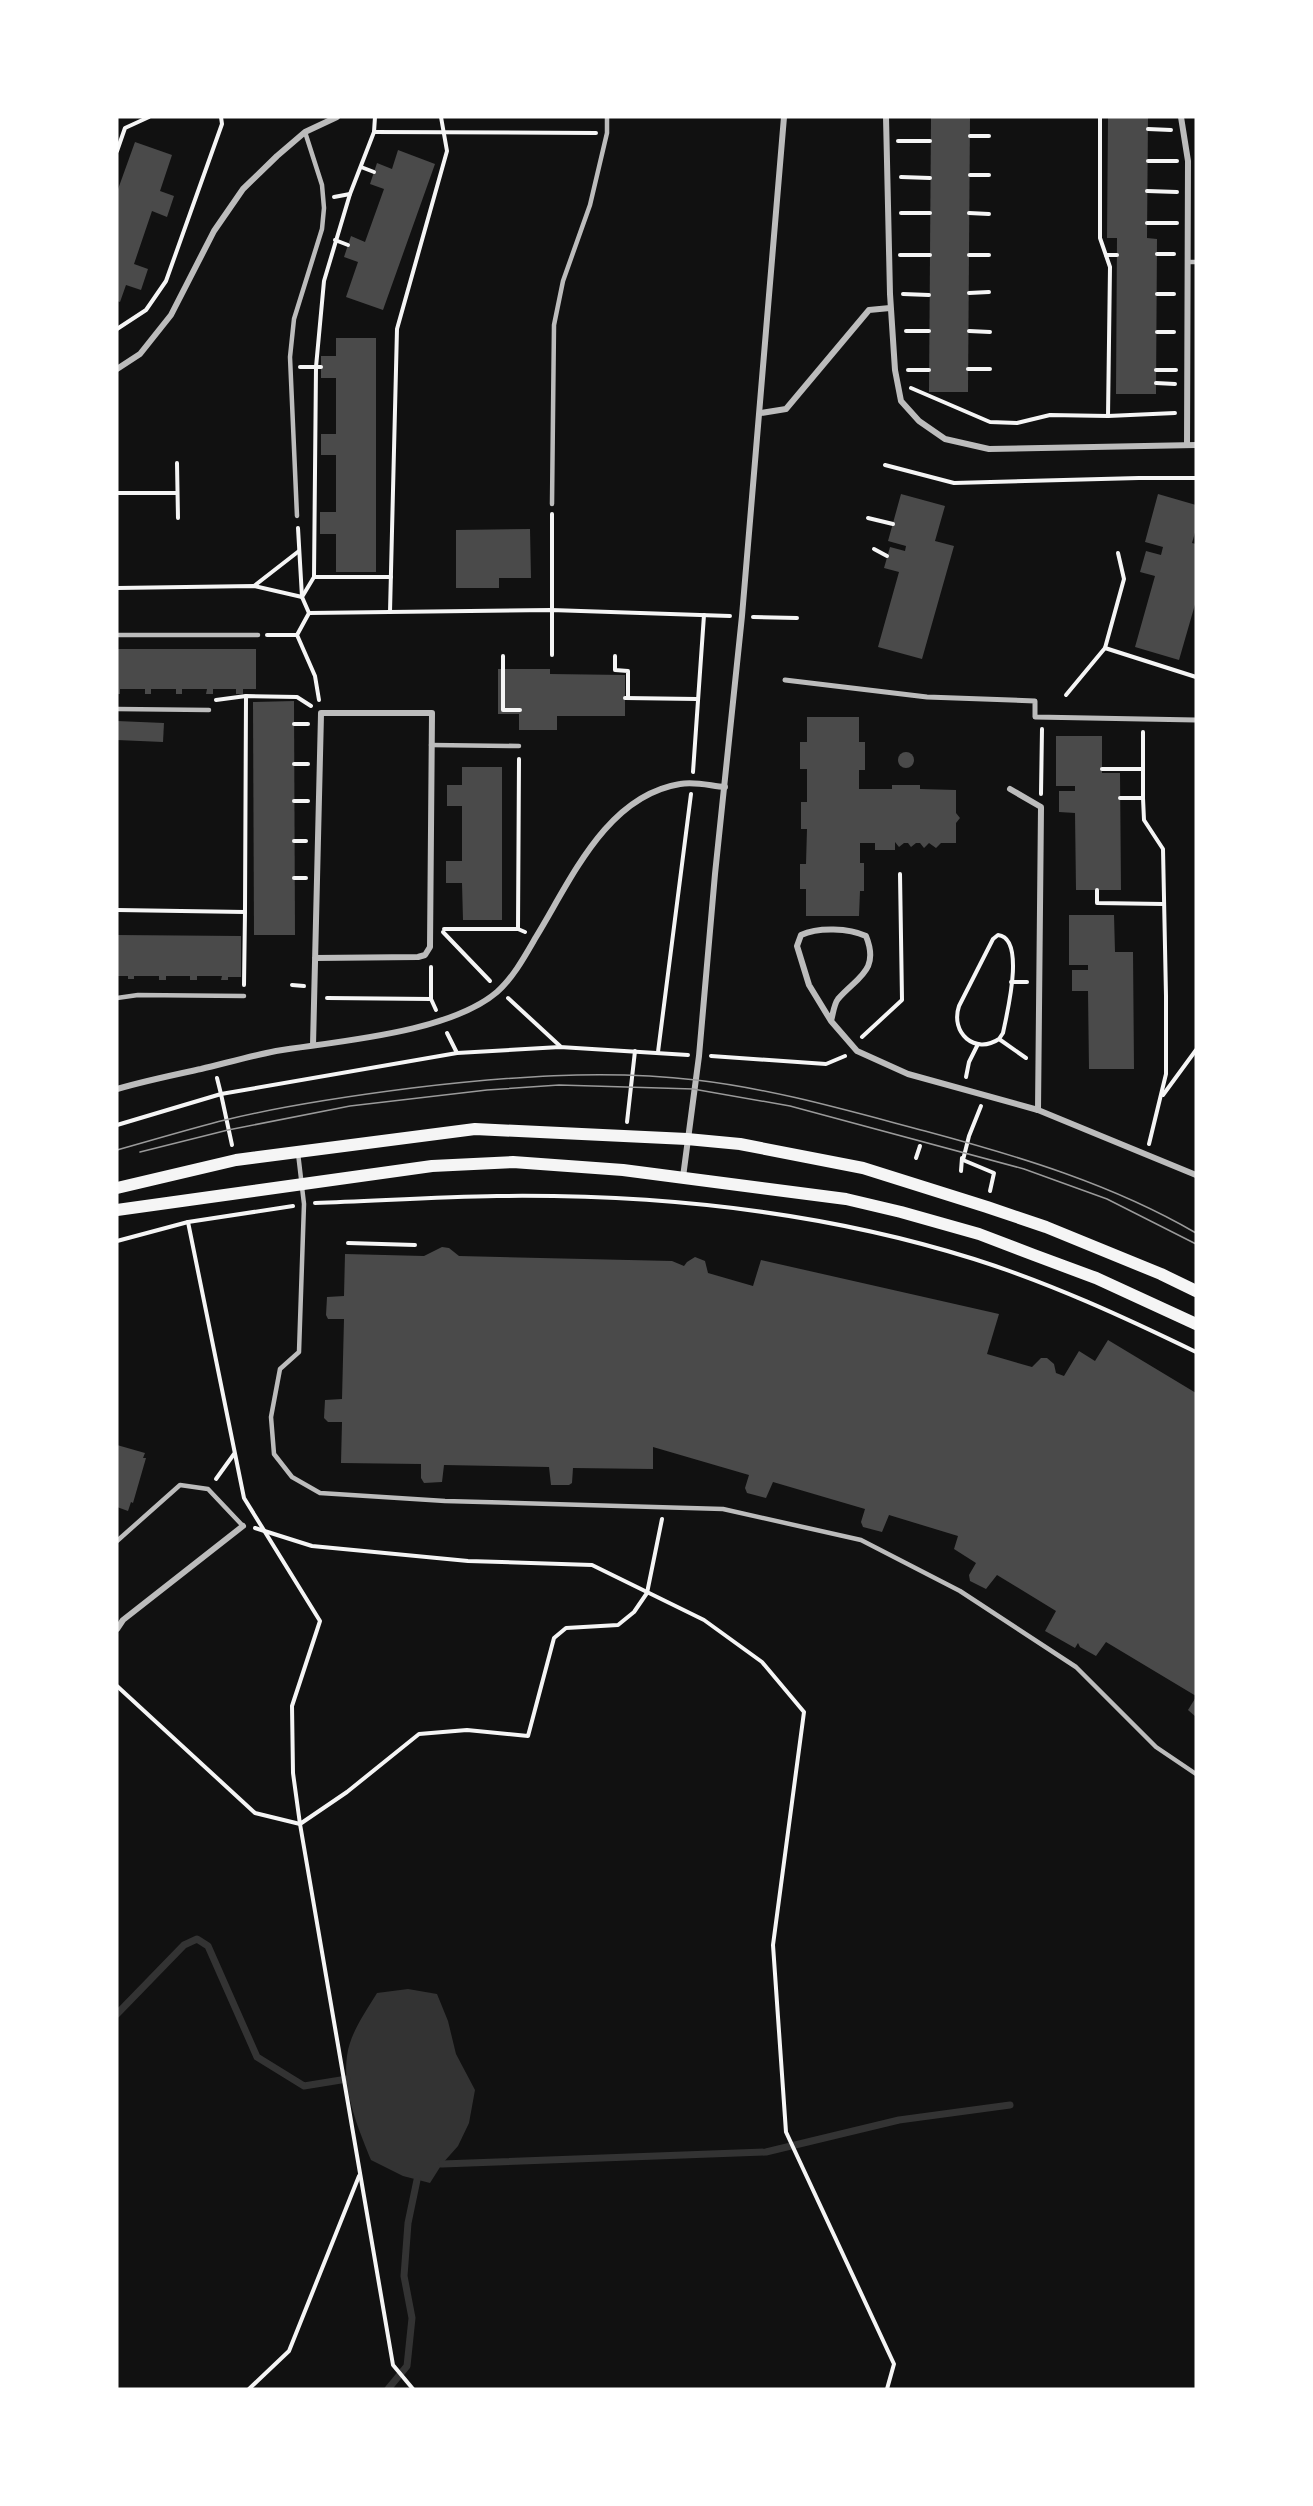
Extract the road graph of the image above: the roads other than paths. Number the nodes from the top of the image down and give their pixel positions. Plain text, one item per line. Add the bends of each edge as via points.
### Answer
1 (337, 117) edge
2 (607, 117) edge
3 (784, 117) edge
4 (886, 117) edge
5 (1181, 117) edge
6 (305, 132) junction
7 (1193, 262) edge
8 (890, 308) junction
9 (117, 369) edge
10 (761, 413) junction
11 (1196, 444) edge
12 (1188, 445) junction
13 (552, 504) road end
14 (297, 516) dead end
15 (258, 635) road end
16 (117, 636) edge
17 (785, 680) dead end
18 (117, 709) edge
19 (209, 710) road end
20 (1196, 720) edge
21 (431, 745) junction
22 (519, 746) road end
23 (725, 787) junction
24 (1010, 789) dead end
25 (315, 958) junction
26 (244, 996) dead end
27 (117, 998) edge
28 (831, 1021) junction
29 (313, 1045) junction
30 (117, 1089) edge
31 (1038, 1110) junction
32 (687, 1139) junction
33 (298, 1151) junction
34 (1196, 1175) edge
35 (683, 1178) junction
36 (302, 1183) junction
37 (117, 1188) edge
38 (117, 1210) edge
39 (1196, 1291) edge
40 (1196, 1324) edge
41 (243, 1526) joint
42 (117, 1541) edge
43 (117, 1629) edge
44 (1196, 1774) edge

1 - 6 street
2 - 13 lane via 607,133 590,205 563,281 554,326
3 - 10 street
4 - 8 street
5 - 7 street via 1188,161
6 - 9 street via 243,189 214,231 171,315 140,354
6 - 14 lane via 323,198 322,229 294,319 290,357
7 - 12 street
8 - 10 street via 869,310 786,409
8 - 12 street via 901,401 919,421 945,439 989,449
10 - 23 street
11 - 12 street
15 - 16 lane
17 - 20 street via 927,696 1035,701 1035,717
18 - 19 lane
21 - 22 lane
21 - 25 street via 430,948 418,957
21 - 25 street via 432,713 321,713
23 - 29 street via 680,784 651,794 607,826 499,990 484,1002 418,1028
23 - 32 street via 699,1056
24 - 31 street via 1041,807
25 - 29 street
26 - 27 lane via 138,994
28 - 28 street via 809,985 797,946 801,935 810,931 856,932 866,936 869,960 864,975 836,1000
28 - 31 street via 854,1048 908,1074
29 - 30 street
31 - 34 street
32 - 33 main road via 476,1129
32 - 35 street
32 - 39 main road via 740,1144 863,1168 1067,1236
33 - 36 lane
33 - 37 main road via 236,1160
35 - 36 main road via 513,1162 432,1166
35 - 40 main road via 846,1198 979,1234 1096,1278
36 - 38 main road
36 - 44 lane via 299,1352 280,1369 271,1417 273,1454 292,1478 320,1493 445,1501 723,1509 850,1538 960,1591 1076,1667 1156,1747
41 - 42 lane via 208,1489 180,1485
41 - 43 street via 123,1620

